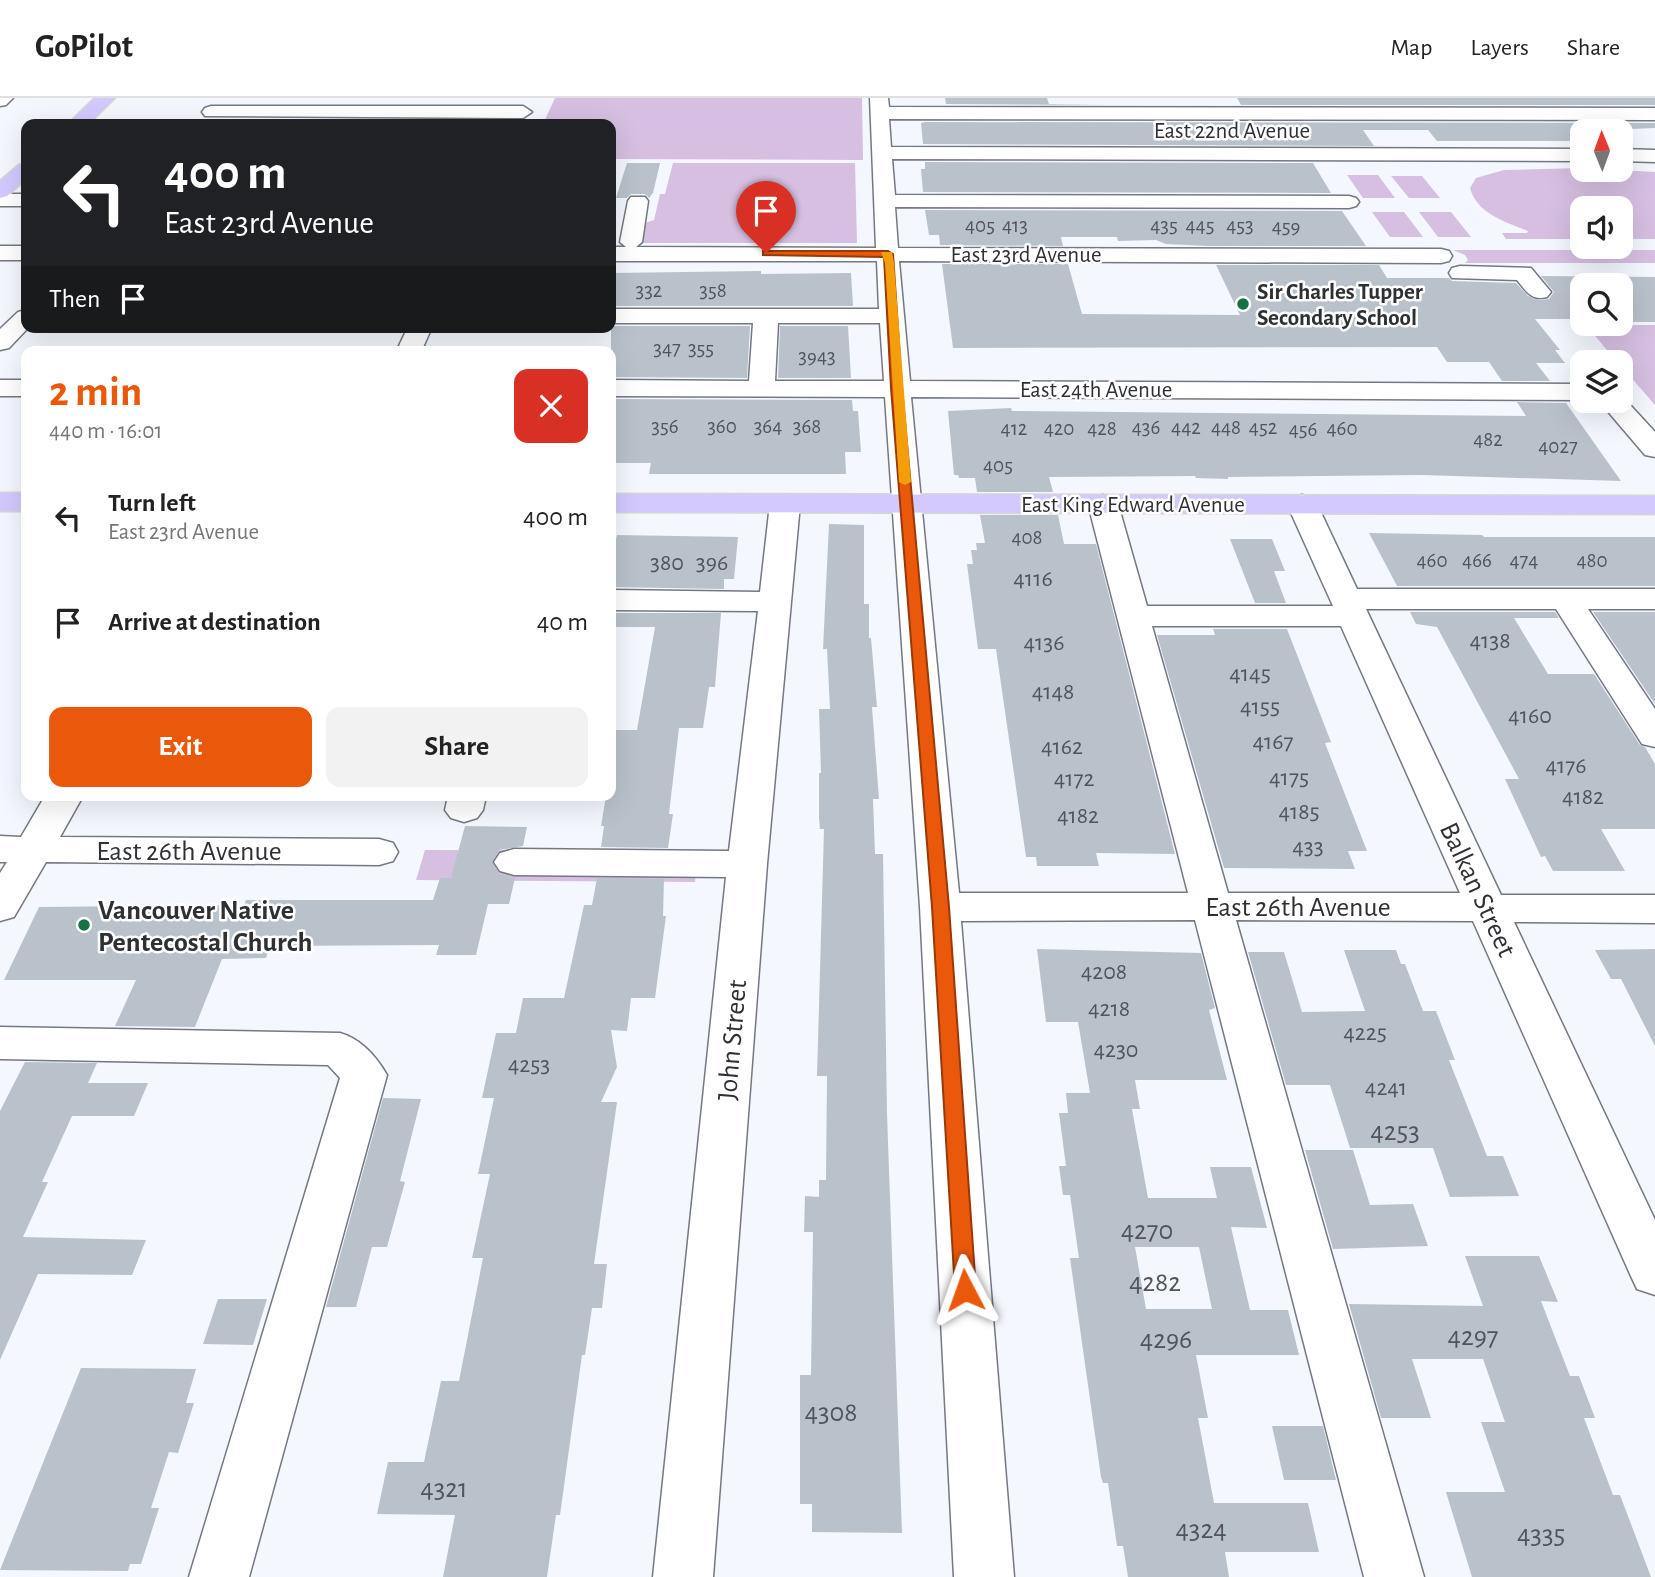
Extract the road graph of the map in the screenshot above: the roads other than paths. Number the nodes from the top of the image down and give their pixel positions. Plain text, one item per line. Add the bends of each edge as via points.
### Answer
1 (5, 98) edge
2 (106, 98) edge
3 (1371, 98) edge
4 (0, 101) edge
5 (880, 106) edge
6 (211, 111) edge
7 (523, 111) edge
8 (988, 113) junction
9 (1274, 113) junction
10 (1383, 114) junction
11 (1655, 114) edge
12 (83, 119) edge
13 (883, 153) junction
14 (997, 153) junction
15 (1415, 155) junction
16 (1570, 155) edge
17 (1633, 155) edge
18 (1655, 156) edge
19 (1321, 166) junction
20 (15, 173) edge
21 (0, 192) edge
22 (0, 200) edge
23 (21, 200) edge
24 (638, 201) dead end
25 (885, 201) junction
26 (1349, 202) junction
27 (1362, 220) dead end
28 (631, 242) dead end
29 (0, 253) edge
30 (21, 253) edge
31 (616, 254) edge
32 (888, 254) junction
33 (1441, 256) dead end
34 (1460, 274) dead end
35 (1539, 292) dead end
36 (616, 316) edge
37 (766, 316) junction
38 (891, 316) junction
39 (21, 322) edge
40 (0, 343) edge
41 (0, 388) edge
42 (21, 388) edge
43 (616, 388) edge
44 (762, 388) junction
45 (897, 388) junction
46 (1570, 392) edge
47 (1623, 413) edge
48 (1655, 449) edge
49 (0, 502) edge
50 (21, 502) edge
51 (616, 503) edge
52 (785, 504) junction
53 (907, 504) junction
54 (1103, 504) junction
55 (1301, 504) junction
56 (1655, 505) edge
57 (1566, 599) junction
58 (1655, 599) edge
59 (616, 600) edge
60 (776, 602) junction
61 (1350, 608) junction
62 (1135, 616) junction
63 (1655, 736) edge
64 (60, 801) edge
65 (17, 849) edge
66 (379, 852) dead end
67 (514, 862) dead end
68 (747, 864) junction
69 (1213, 906) junction
70 (0, 907) edge
71 (940, 907) junction
72 (1486, 908) junction
73 (1655, 909) edge
74 (0, 1043) edge
75 (1655, 1274) edge
76 (219, 1577) edge
77 (683, 1577) edge
78 (984, 1577) edge
79 (1394, 1577) edge

1 - 4 street
2 - 12 main road
3 - 10 street
5 - 8 street
5 - 13 street
6 - 7 street
8 - 9 street
8 - 14 street
9 - 10 street
9 - 19 street
10 - 11 street
10 - 15 street
13 - 14 street, East 22nd Avenue
13 - 25 street
14 - 19 street, East 22nd Avenue
15 - 16 street, East 22nd Avenue
15 - 19 street, East 22nd Avenue
17 - 18 street
19 - 26 street
20 - 21 main road
22 - 23 street
24 - 28 street
25 - 26 street
25 - 32 street
26 - 27 street
29 - 30 street
31 - 32 street, East 23rd Avenue
32 - 33 street, East 23rd Avenue via 1382,247
32 - 38 street
34 - 35 street via 1523,274
36 - 37 street
37 - 38 street
37 - 44 street
38 - 45 street
39 - 40 street
41 - 42 street
43 - 44 street, East 24th Avenue
44 - 45 street, East 24th Avenue
45 - 46 street, East 24th Avenue
45 - 53 street
47 - 48 street
49 - 50 main road
51 - 52 main road, East King Edward Avenue
52 - 53 main road, East King Edward Avenue
52 - 60 street, John Street
53 - 54 main road, East King Edward Avenue
53 - 71 street
54 - 55 main road, East King Edward Avenue
54 - 62 street
55 - 56 main road, East King Edward Avenue
55 - 61 street, Balkan Street
57 - 58 street
57 - 61 street
57 - 63 street
59 - 60 street
60 - 68 street, John Street
61 - 62 street
61 - 72 street, Balkan Street
62 - 69 street
64 - 65 street
65 - 66 street, East 26th Avenue
65 - 70 street
67 - 68 street
68 - 77 street, John Street
69 - 71 street, East 26th Avenue
69 - 72 street, East 26th Avenue
69 - 79 street
71 - 78 street
72 - 73 street, East 26th Avenue
72 - 75 street, Balkan Street
74 - 76 street via 340,1049 364,1075

